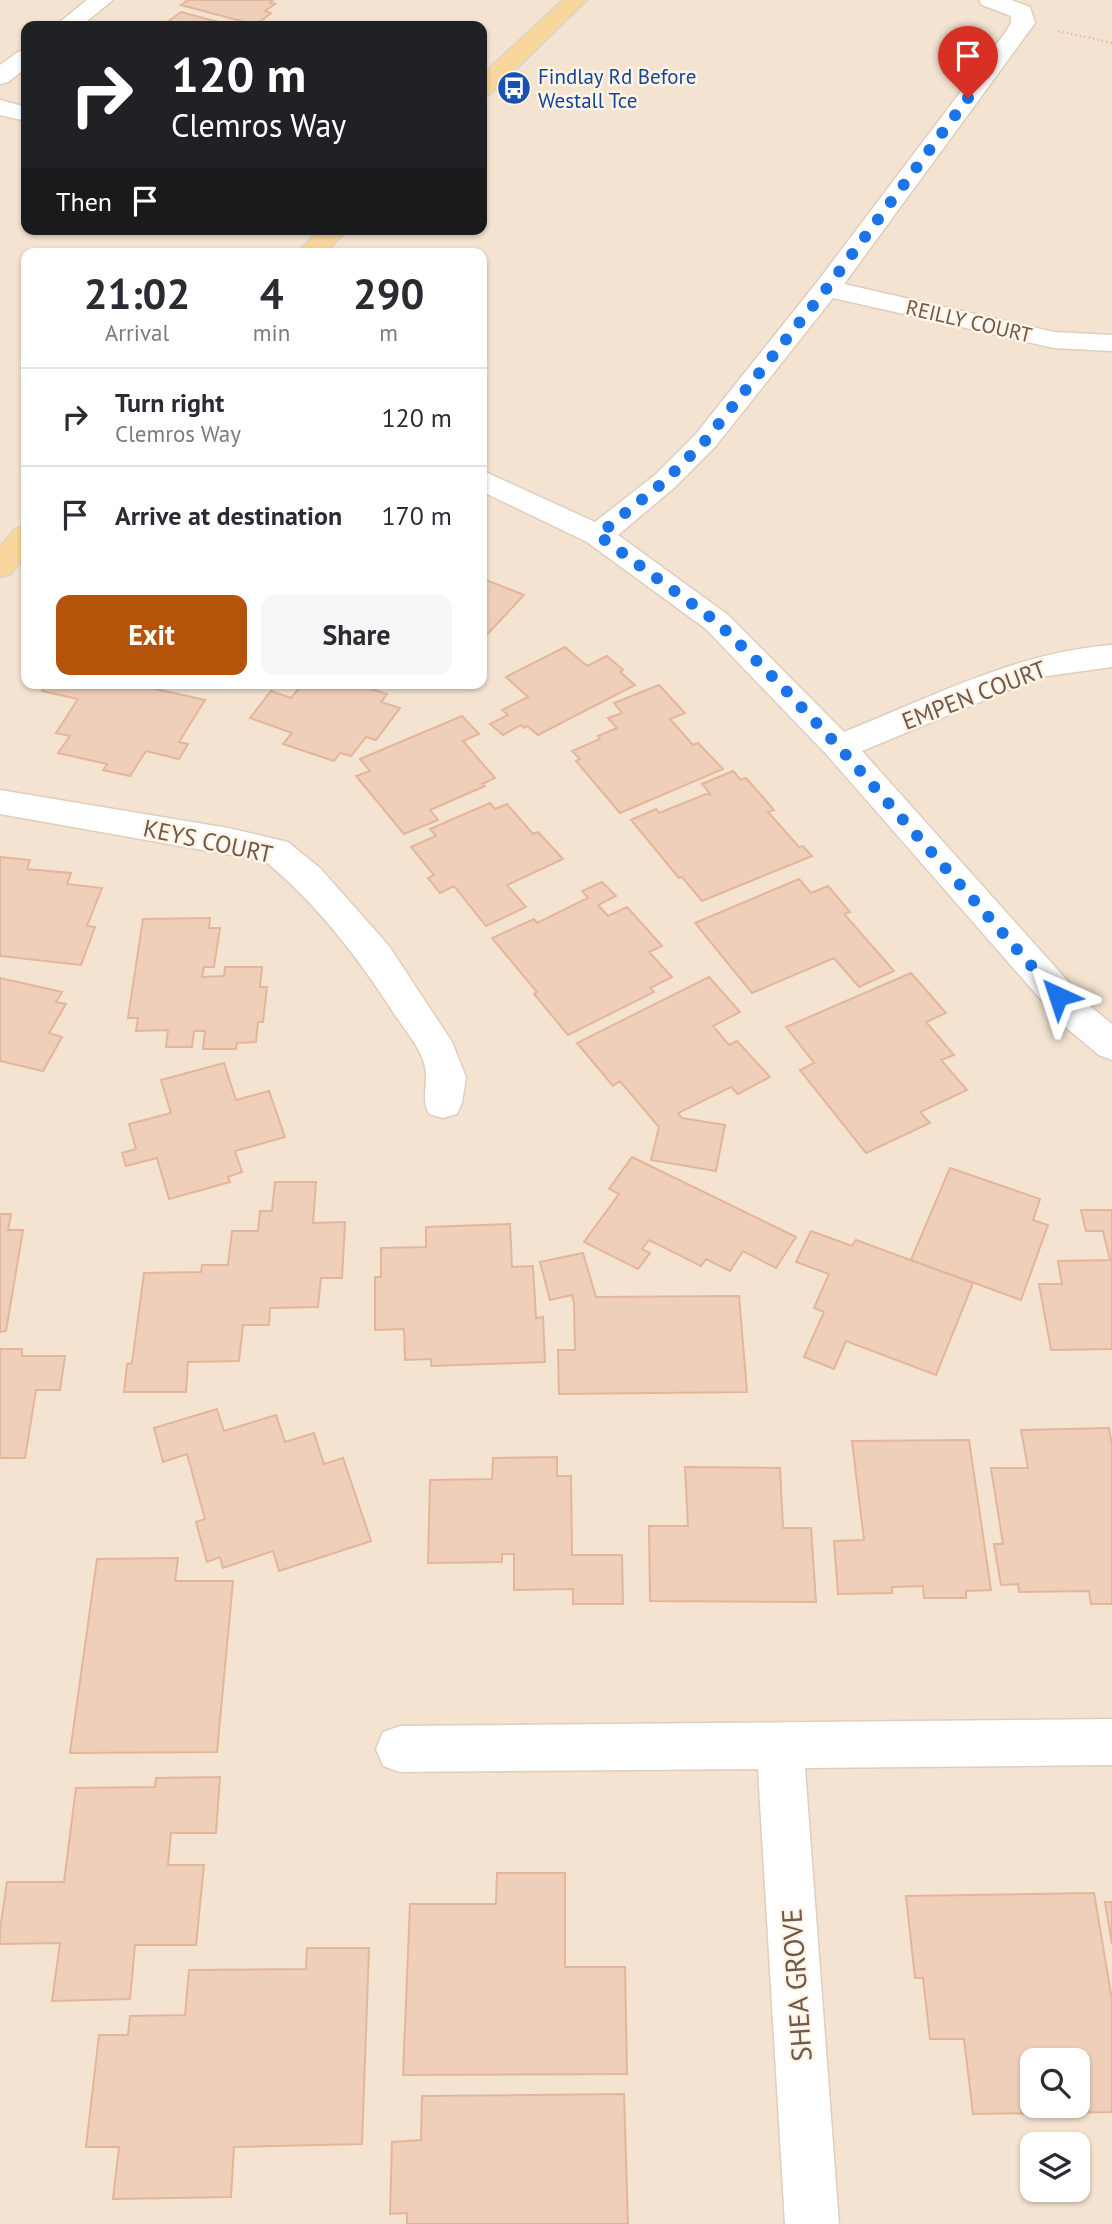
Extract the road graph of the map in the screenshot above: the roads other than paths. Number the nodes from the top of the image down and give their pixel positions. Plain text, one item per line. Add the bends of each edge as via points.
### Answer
1 (102, 0) edge
2 (576, 0) edge
3 (990, 0) edge
4 (73, 21) edge
5 (21, 61) edge
6 (0, 77) edge
7 (487, 83) edge
8 (0, 107) edge
9 (21, 113) edge
10 (329, 235) edge
11 (315, 248) edge
12 (827, 288) junction
13 (1112, 343) edge
14 (487, 482) edge
15 (598, 535) junction
16 (21, 542) edge
17 (0, 567) edge
18 (1112, 656) edge
19 (839, 747) junction
20 (0, 802) edge
21 (1112, 1045) edge
22 (443, 1103) dead end
23 (1112, 1742) edge
24 (780, 1746) junction
25 (400, 1749) dead end
26 (812, 2224) edge

1 - 4 street
2 - 7 main road
3 - 12 street via 1022,12 1023,23
5 - 6 street
8 - 9 street
10 - 11 main road
12 - 13 street, REILLY COURT via 1043,338
12 - 15 street via 705,441 665,481
14 - 15 street
15 - 19 street via 717,622
16 - 17 main road
18 - 19 street, EMPEN COURT via 1033,668
19 - 21 street via 1077,1016
20 - 22 street, KEYS COURT via 276,851 308,877 383,967 439,1052 447,1077
23 - 24 street
24 - 25 street
24 - 26 street, SHEA GROVE

